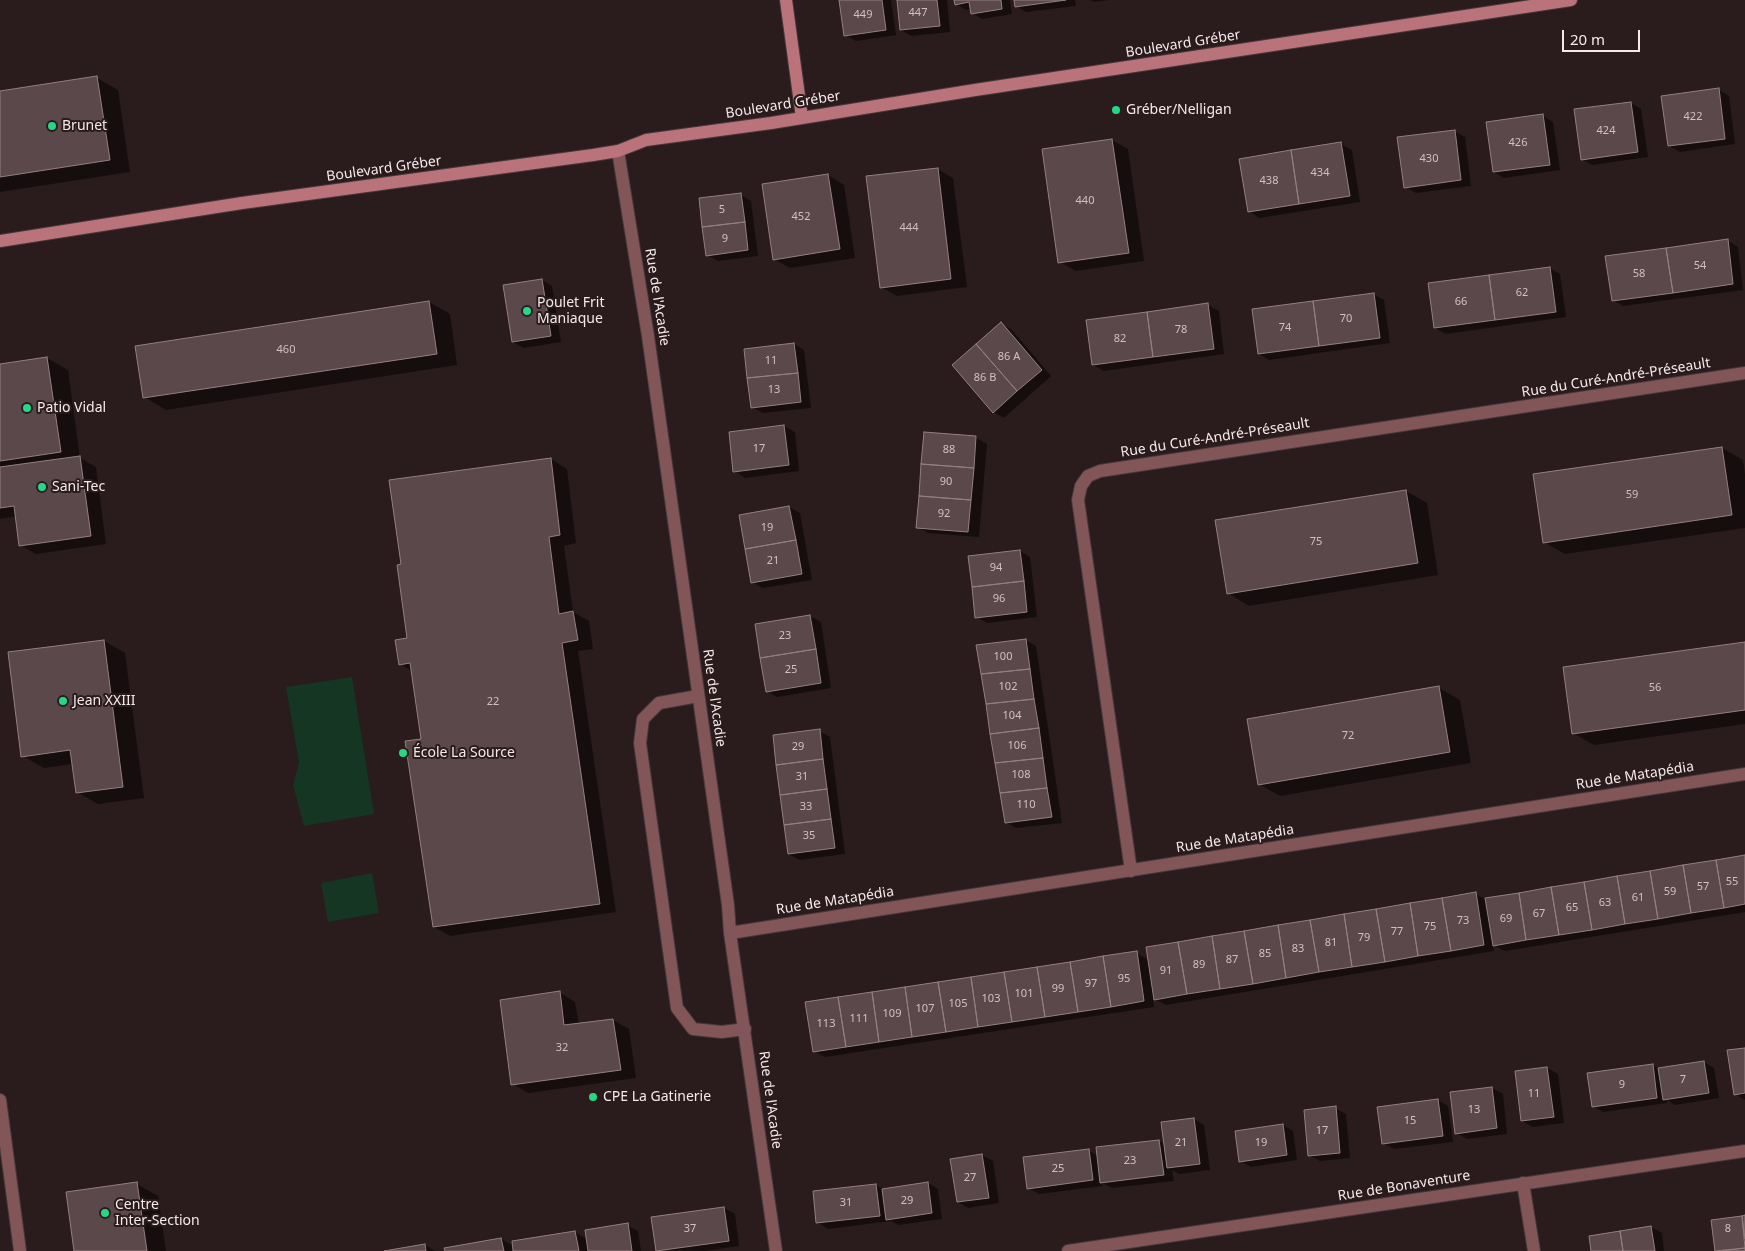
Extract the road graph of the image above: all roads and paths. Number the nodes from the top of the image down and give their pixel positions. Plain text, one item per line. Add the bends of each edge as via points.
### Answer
1 (786, 0) edge
2 (1571, 0) edge
3 (802, 118) junction
4 (618, 151) junction
5 (0, 241) edge
6 (1745, 373) edge
7 (698, 696) junction
8 (1745, 774) edge
9 (1131, 871) junction
10 (730, 933) junction
11 (745, 1030) junction
12 (0, 1100) edge
13 (1745, 1151) edge
14 (1523, 1183) junction
15 (20, 1251) edge
16 (776, 1251) edge
17 (1068, 1251) edge
18 (1534, 1251) edge

1 - 3 main road
2 - 3 main road, Boulevard Gréber
3 - 4 main road, Boulevard Gréber via 646,140
4 - 5 main road, Boulevard Gréber via 242,203
4 - 7 street, Rue de l'Acadie via 648,336
6 - 9 street, Rue du Curé-André-Préseault via 1100,471 1088,476 1081,486 1078,500
7 - 10 street, Rue de l'Acadie
7 - 11 street via 659,703 643,719 640,744 677,1008 693,1029
8 - 9 street, Rue de Matapédia
9 - 10 street, Rue de Matapédia
10 - 11 street, Rue de l'Acadie
11 - 16 street, Rue de l'Acadie
12 - 15 street
13 - 14 street, Rue de Bonaventure
14 - 17 street, Rue de Bonaventure
14 - 18 street

